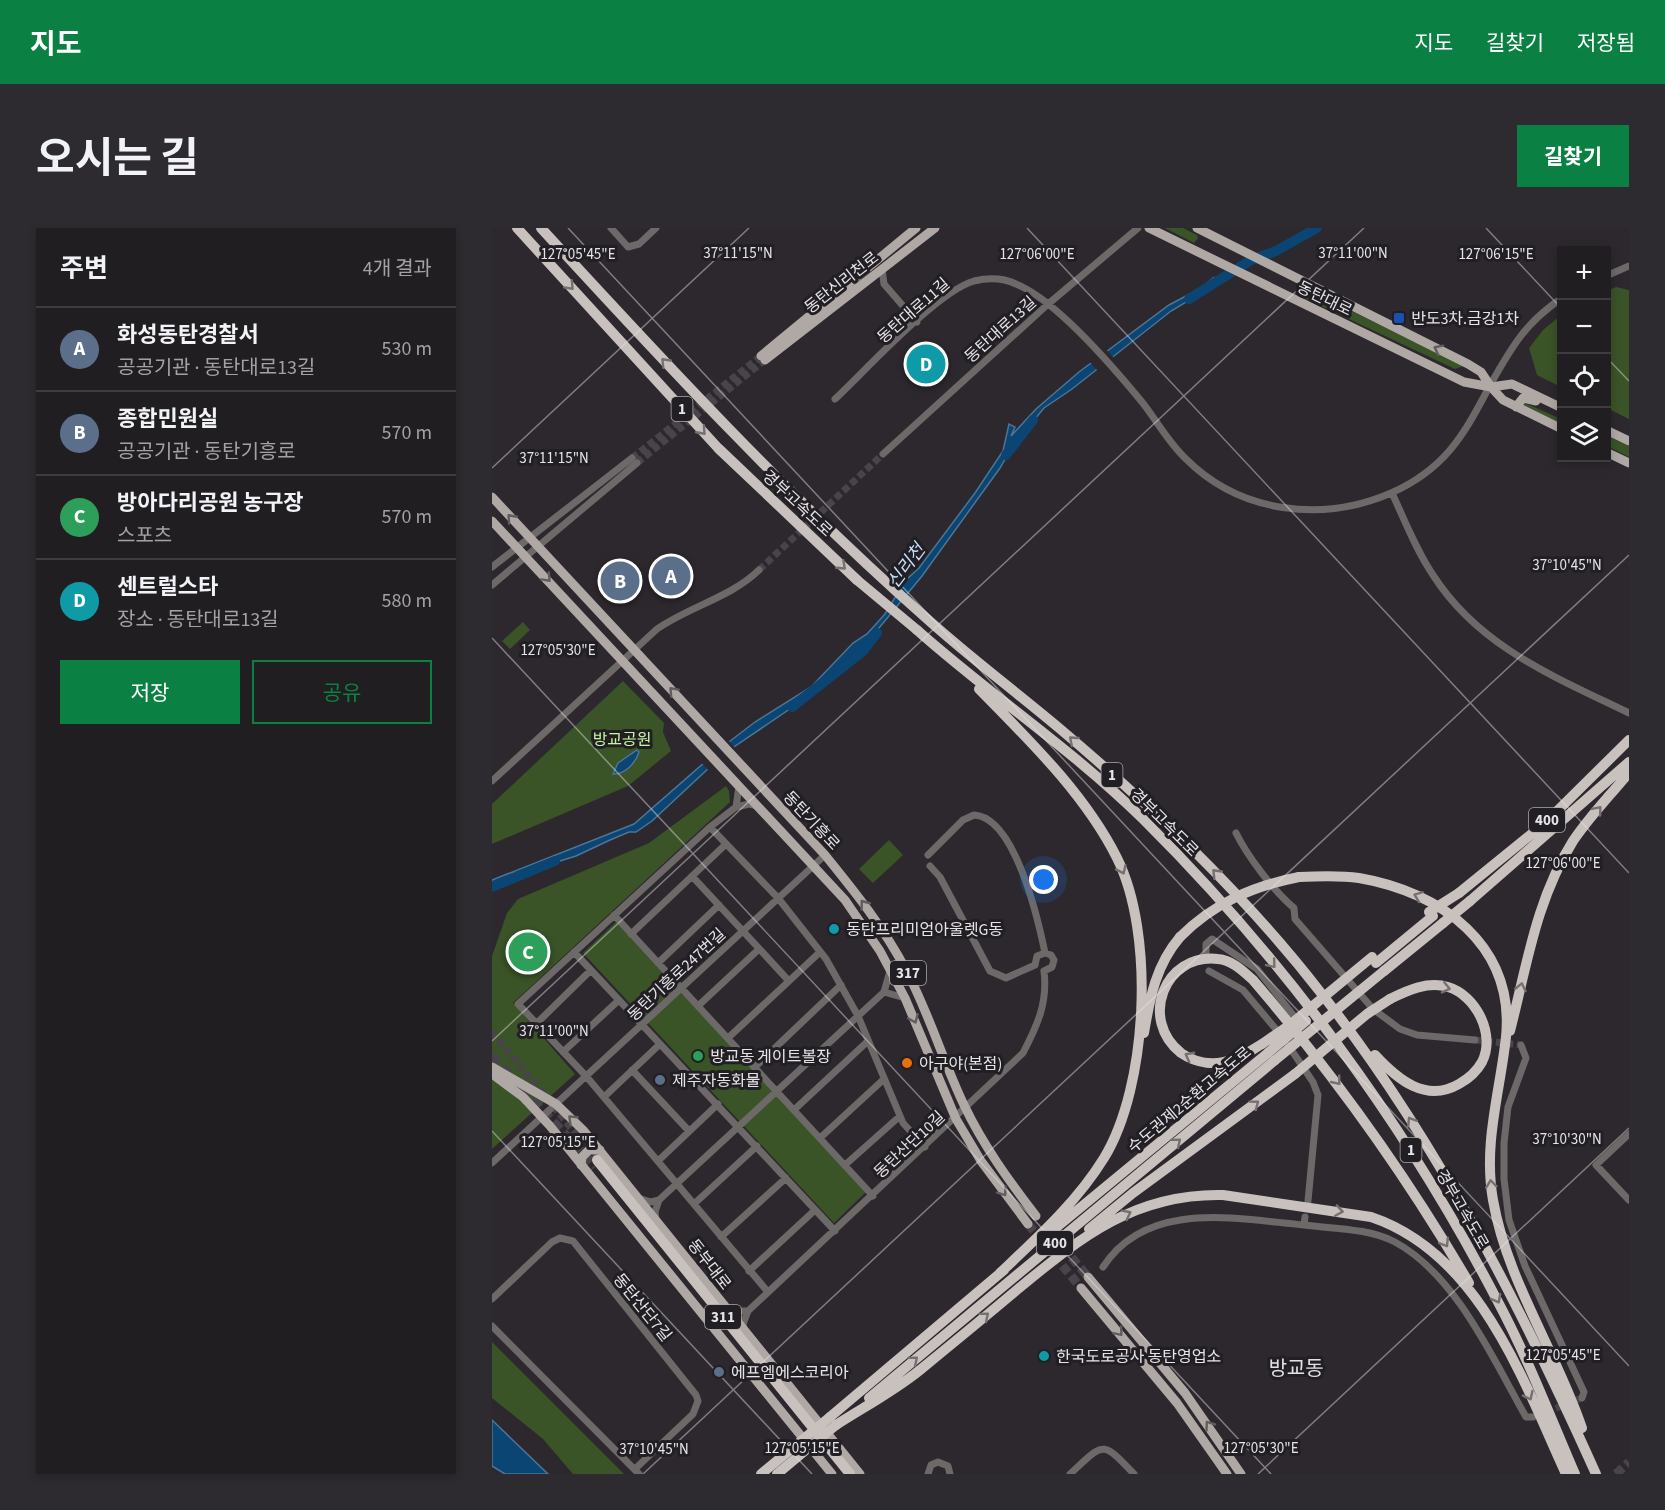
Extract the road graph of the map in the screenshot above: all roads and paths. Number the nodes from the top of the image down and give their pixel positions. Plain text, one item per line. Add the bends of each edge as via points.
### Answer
1 (517, 228) edge
2 (541, 228) edge
3 (611, 228) edge
4 (656, 228) edge
5 (916, 228) edge
6 (935, 228) edge
7 (1138, 228) edge
8 (1149, 228) edge
9 (1197, 228) edge
10 (1629, 266) edge
11 (882, 269) junction
12 (1611, 274) edge
13 (1560, 300) edge
14 (1047, 305) junction
15 (917, 321) junction
16 (1426, 364) junction
17 (1468, 364) junction
18 (1491, 387) junction
19 (835, 399) dead end
20 (1557, 406) edge
21 (1516, 407) junction
22 (1557, 408) edge
23 (1557, 427) edge
24 (1611, 432) edge
25 (1629, 441) edge
26 (884, 454) tunnel mouth
27 (1611, 454) edge
28 (1629, 463) edge
29 (1392, 493) junction
30 (492, 497) edge
31 (492, 521) edge
32 (529, 538) junction
33 (517, 547) junction
34 (537, 547) junction
35 (526, 556) junction
36 (492, 567) edge
37 (759, 570) tunnel mouth
38 (492, 585) edge
39 (634, 650) junction
40 (623, 659) junction
41 (950, 659) junction
42 (1629, 713) edge
43 (1629, 740) edge
44 (1629, 762) edge
45 (1629, 773) edge
46 (492, 781) edge
47 (736, 781) junction
48 (736, 807) junction
49 (760, 807) junction
50 (710, 827) junction
51 (1236, 833) dead end
52 (726, 844) junction
53 (825, 855) junction
54 (928, 855) dead end
55 (814, 865) junction
56 (930, 866) dead end
57 (692, 876) junction
58 (778, 898) junction
59 (719, 905) junction
60 (614, 915) junction
61 (742, 931) junction
62 (631, 934) junction
63 (759, 949) junction
64 (574, 952) junction
65 (820, 952) junction
66 (1045, 952) junction
67 (1206, 957) dead end
68 (658, 963) junction
69 (1377, 964) junction
70 (1035, 965) junction
71 (890, 968) junction
72 (591, 970) junction
73 (1044, 971) junction
74 (1209, 971) dead end
75 (789, 981) junction
76 (841, 985) junction
77 (681, 988) junction
78 (884, 992) junction
79 (905, 998) junction
80 (619, 1000) junction
81 (698, 1006) junction
82 (1293, 1015) dead end
83 (858, 1016) junction
84 (1341, 1018) junction
85 (537, 1023) junction
86 (642, 1024) junction
87 (728, 1038) junction
88 (1475, 1040) tunnel mouth
89 (868, 1041) junction
90 (660, 1044) junction
91 (1521, 1045) dead end
92 (563, 1052) junction
93 (1268, 1052) junction
94 (1501, 1064) junction
95 (755, 1066) junction
96 (492, 1067) edge
97 (632, 1070) junction
98 (492, 1074) edge
99 (586, 1076) junction
100 (884, 1079) junction
101 (778, 1090) junction
102 (604, 1097) junction
103 (556, 1104) junction
104 (718, 1104) junction
105 (965, 1106) junction
106 (795, 1109) junction
107 (900, 1116) junction
108 (542, 1117) junction
109 (1124, 1117) junction
110 (956, 1119) junction
111 (739, 1126) junction
112 (689, 1131) junction
113 (1629, 1134) edge
114 (820, 1138) junction
115 (757, 1146) junction
116 (925, 1147) junction
117 (597, 1159) junction
118 (658, 1161) junction
119 (492, 1163) edge
120 (581, 1165) junction
121 (845, 1165) junction
122 (786, 1178) junction
123 (677, 1183) junction
124 (636, 1196) junction
125 (873, 1196) junction
126 (659, 1200) junction
127 (1629, 1200) edge
128 (1308, 1201) dead end
129 (694, 1204) junction
130 (815, 1210) junction
131 (1036, 1215) tunnel mouth
132 (1305, 1217) dead end
133 (656, 1221) junction
134 (1028, 1224) tunnel mouth
135 (1304, 1226) junction
136 (835, 1231) junction
137 (721, 1237) junction
138 (1060, 1255) junction
139 (1103, 1267) dead end
140 (749, 1270) junction
141 (1000, 1273) junction
142 (1088, 1277) tunnel mouth
143 (1081, 1288) tunnel mouth
144 (768, 1292) junction
145 (492, 1299) edge
146 (727, 1311) junction
147 (747, 1311) junction
148 (492, 1326) edge
149 (744, 1333) junction
150 (1498, 1334) junction
151 (1582, 1398) dead end
152 (1533, 1417) dead end
153 (833, 1421) junction
154 (804, 1445) junction
155 (638, 1471) edge
156 (1239, 1471) edge
157 (761, 1474) edge
158 (777, 1474) edge
159 (832, 1474) edge
160 (841, 1474) edge
161 (850, 1474) edge
162 (860, 1474) edge
163 (928, 1474) edge
164 (950, 1474) edge
165 (1070, 1474) edge
166 (1134, 1474) edge
167 (1227, 1474) edge
168 (1566, 1474) edge
169 (1575, 1474) edge
170 (1597, 1474) edge

1 -> 41 highway, 경부고속도로 / 1, bridge via 717,448 857,580
84 -> 2 highway, 경부고속도로 / 1 via 1284,947 1170,827 870,567 722,422
3 - 4 street via 628,247 639,244
5 - 11 main road, 동탄신리천로 via 763,358
6 - 11 main road, 동탄신리천로
7 - 14 street, 동탄대로13길
8 - 16 main road, 동탄대로
17 -> 9 main road, 동탄대로
10 - 12 street
11 - 15 street via 884,284
13 - 18 street via 1521,335
14 - 15 street, 동탄대로11길 via 1017,284 984,280 961,286
14 - 26 street, 동탄대로13길
14 - 29 street, 동탄대로11길 via 1129,387 1188,461 1215,483 1251,500 1281,508 1320,511 1355,506
15 - 19 street, 동탄대로11길
16 - 17 main road via 1435,363 1458,373
16 - 18 main road, 동탄대로 via 1464,382
17 - 18 main road, 동탄대로 via 1481,372
18 - 20 main road, 동탄대로 via 1512,384
18 - 21 main road, 동탄대로
18 - 29 street via 1452,450 1431,469
21 - 22 main road via 1518,401 1528,398
21 - 23 main road, 동탄대로
24 - 25 main road
27 - 28 main road
29 - 42 street via 1426,565 1471,622 1511,654
32 -> 30 main road, 동탄기흥로 / 317
31 - 33 main road, 동탄기흥로 / 317
32 - 33 street
32 - 34 main road, 동탄기흥로 / 317
32 - 34 street via 635,460
33 - 35 main road, 동탄기흥로 / 317
33 - 36 street
34 - 35 street
34 - 39 main road, 동탄기흥로 / 317
35 - 38 street
35 -> 40 main road, 동탄기흥로 / 317
37 - 39 street via 727,594 666,623
39 - 40 street
53 -> 39 main road, 동탄기흥로 / 317
40 - 46 street
40 - 47 main road, 동탄기흥로 / 317
41 -> 109 highway via 1067,785 1108,843 1126,879 1138,922 1142,964 1136,1049
41 -> 169 highway, 경부고속도로 / 1 via 1053,740 1142,818 1227,910 1322,1023 1401,1133 1440,1196 1518,1342
43 - 69 highway, 400, bridge via 1545,823 1431,914
44 - 69 highway, 수도권제2순환고속도로 / 400, bridge via 1470,902
94 -> 45 highway via 1532,935 1550,884 1574,839
47 - 48 street
47 - 49 main road, 동탄기흥로 / 317
48 - 49 street
48 - 50 street
49 - 55 main road, 동탄기흥로 / 317
50 - 52 street
50 - 60 street
51 - 88 street via 1246,854 1294,908 1295,919 1373,1009 1408,1033
52 - 57 street
52 - 58 street
53 - 55 street, 동탄기흥로247번길
105 -> 53 main road, 동탄기흥로 / 317 via 898,956 864,903
54 - 66 street via 963,820 974,815 991,820 1012,851 1034,900
55 - 58 street, 동탄기흥로247번길
55 - 71 main road, 동탄기흥로 / 317 via 857,916
56 - 70 street via 940,877 990,971 1006,978
57 - 59 street
57 - 62 street
58 - 61 street, 동탄기흥로247번길
58 - 65 street
59 - 61 street
59 - 68 street
60 - 62 street
60 - 64 street
61 - 63 street
61 - 77 street, 동탄기흥로247번길
62 - 68 street
63 - 75 street
63 - 81 street
64 - 72 street
64 - 85 street via 518,1004
65 - 75 street
65 - 76 street
66 - 70 street via 1037,956
66 - 73 street via 1053,957 1054,964
67 - 82 street via 1206,944 1212,939 1250,963
68 - 77 street
69 - 93 highway, 수도권제2순환고속도로 / 400, bridge
69 - 93 highway, bridge via 1291,1024
70 - 73 street
71 - 78 street
71 - 79 main road, 동탄기흥로 / 317
72 - 80 street
72 - 85 street
73 - 105 street, 동탄산단10길 via 1047,991 1040,1020 1023,1053
74 - 128 street via 1243,990 1313,1082 1318,1109
75 - 87 street
76 - 83 street
76 - 95 street
77 - 81 street
77 - 86 street, 동탄기흥로247번길
78 - 79 street
78 - 83 street
79 -> 110 main road, 동탄기흥로 / 317
80 - 86 street
80 - 92 street
81 - 87 street
83 - 89 street
83 - 101 street
138 -> 84 highway, bridge via 1132,1192 1295,1074 1367,1014 1390,999 1412,989 1439,986 1456,990 1481,1018 1486,1045 1483,1061 1473,1074 1449,1089 1435,1092 1415,1088 1386,1066
170 -> 84 highway, 경부고속도로 / 1 via 1486,1245 1377,1067
85 - 92 street
86 - 90 street
86 - 99 street, 동탄기흥로247번길
87 - 95 street
89 - 100 street
89 - 106 street
90 - 97 street
90 - 104 street
91 - 151 street via 1526,1058 1508,1107 1504,1143 1509,1220 1584,1392
92 - 99 street
93 - 141 highway, 수도권제2순환고속도로 / 400
93 -> 150 highway via 1207,1064 1174,1047 1164,1032 1158,1010 1163,989 1172,975 1198,959 1220,958 1253,980 1346,1092 1393,1159
153 -> 93 highway, 수도권제2순환고속도로 / 400
94 -> 109 highway, bridge via 1506,1036 1504,995 1490,958 1471,932 1429,900 1391,885 1357,877 1299,878 1271,882 1201,916 1163,960
170 -> 94 highway via 1580,1422 1510,1263 1498,1226 1489,1146
95 - 101 street
96 - 103 main road, 동부대로
97 - 102 street
97 - 112 street
98 - 108 main road
99 - 102 street
99 - 103 street, 동탄기흥로247번길
100 - 107 street
100 - 114 street
101 - 106 street
101 - 111 street
102 - 118 street
103 - 108 street, 동탄기흥로247번길
117 -> 103 main road, 동부대로 via 584,1131
104 - 111 street
104 - 112 street
105 - 110 street, 동탄산단10길
105 - 131 main road, 동탄기흥로 / 317 via 1001,1170
106 - 114 street
107 - 116 street
107 - 121 street
108 - 119 street, 동탄기흥로247번길
108 - 120 main road
109 - 141 highway via 1083,1188
110 - 116 street, 동탄산단10길
110 -> 134 main road, 동탄기흥로 / 317 via 981,1161
111 - 115 street
111 - 123 street
112 - 118 street
113 - 127 street via 1596,1165
114 - 121 street
115 - 122 street
115 - 129 street
116 - 125 street, 동탄산단10길
117 - 120 main road via 589,1150
117 - 124 main road, 동부대로
117 - 160 highway, 동부대로 / 311
117 - 161 highway, 동부대로 / 311
118 - 123 street
120 - 159 main road
121 - 125 street
122 - 130 street
122 - 137 street
123 - 126 street
123 - 129 street
124 - 126 street via 644,1201
124 - 133 main road, 동부대로
125 - 136 street, 동탄산단10길
126 - 133 street
129 - 137 street
130 - 136 street
130 - 140 street
132 - 135 street
133 - 146 main road, 동부대로
135 - 139 street via 1203,1216 1181,1219 1140,1232 1122,1244
135 - 152 street via 1370,1233 1394,1242 1418,1258 1456,1299 1526,1417
136 - 144 street, 동탄산단10길
137 - 140 street
138 -> 150 highway via 1087,1234 1142,1207 1180,1197 1224,1195 1356,1214 1392,1224 1424,1243 1471,1294
153 -> 138 highway via 907,1380
140 - 144 street
141 - 153 highway, 수도권제2순환고속도로 / 400
156 -> 142 main road via 1185,1393
143 -> 167 main road via 1177,1403
144 - 147 street, 동탄산단10길
145 - 155 street, 동탄산단7길 via 552,1242 560,1238 573,1241 698,1401 693,1414
146 - 147 street
146 - 149 main road, 동부대로
147 - 149 street via 742,1324
148 - 155 street, 동탄산단7길
149 - 162 main road, 동부대로
150 -> 168 highway
153 - 154 highway, 수도권제2순환고속도로 / 400, bridge
154 - 157 highway, 수도권제2순환고속도로 / 400
154 - 158 highway, 수도권제2순환고속도로 / 400
156 - 167 street
163 - 164 street via 931,1465 938,1462 948,1466
165 - 166 street via 1104,1447

